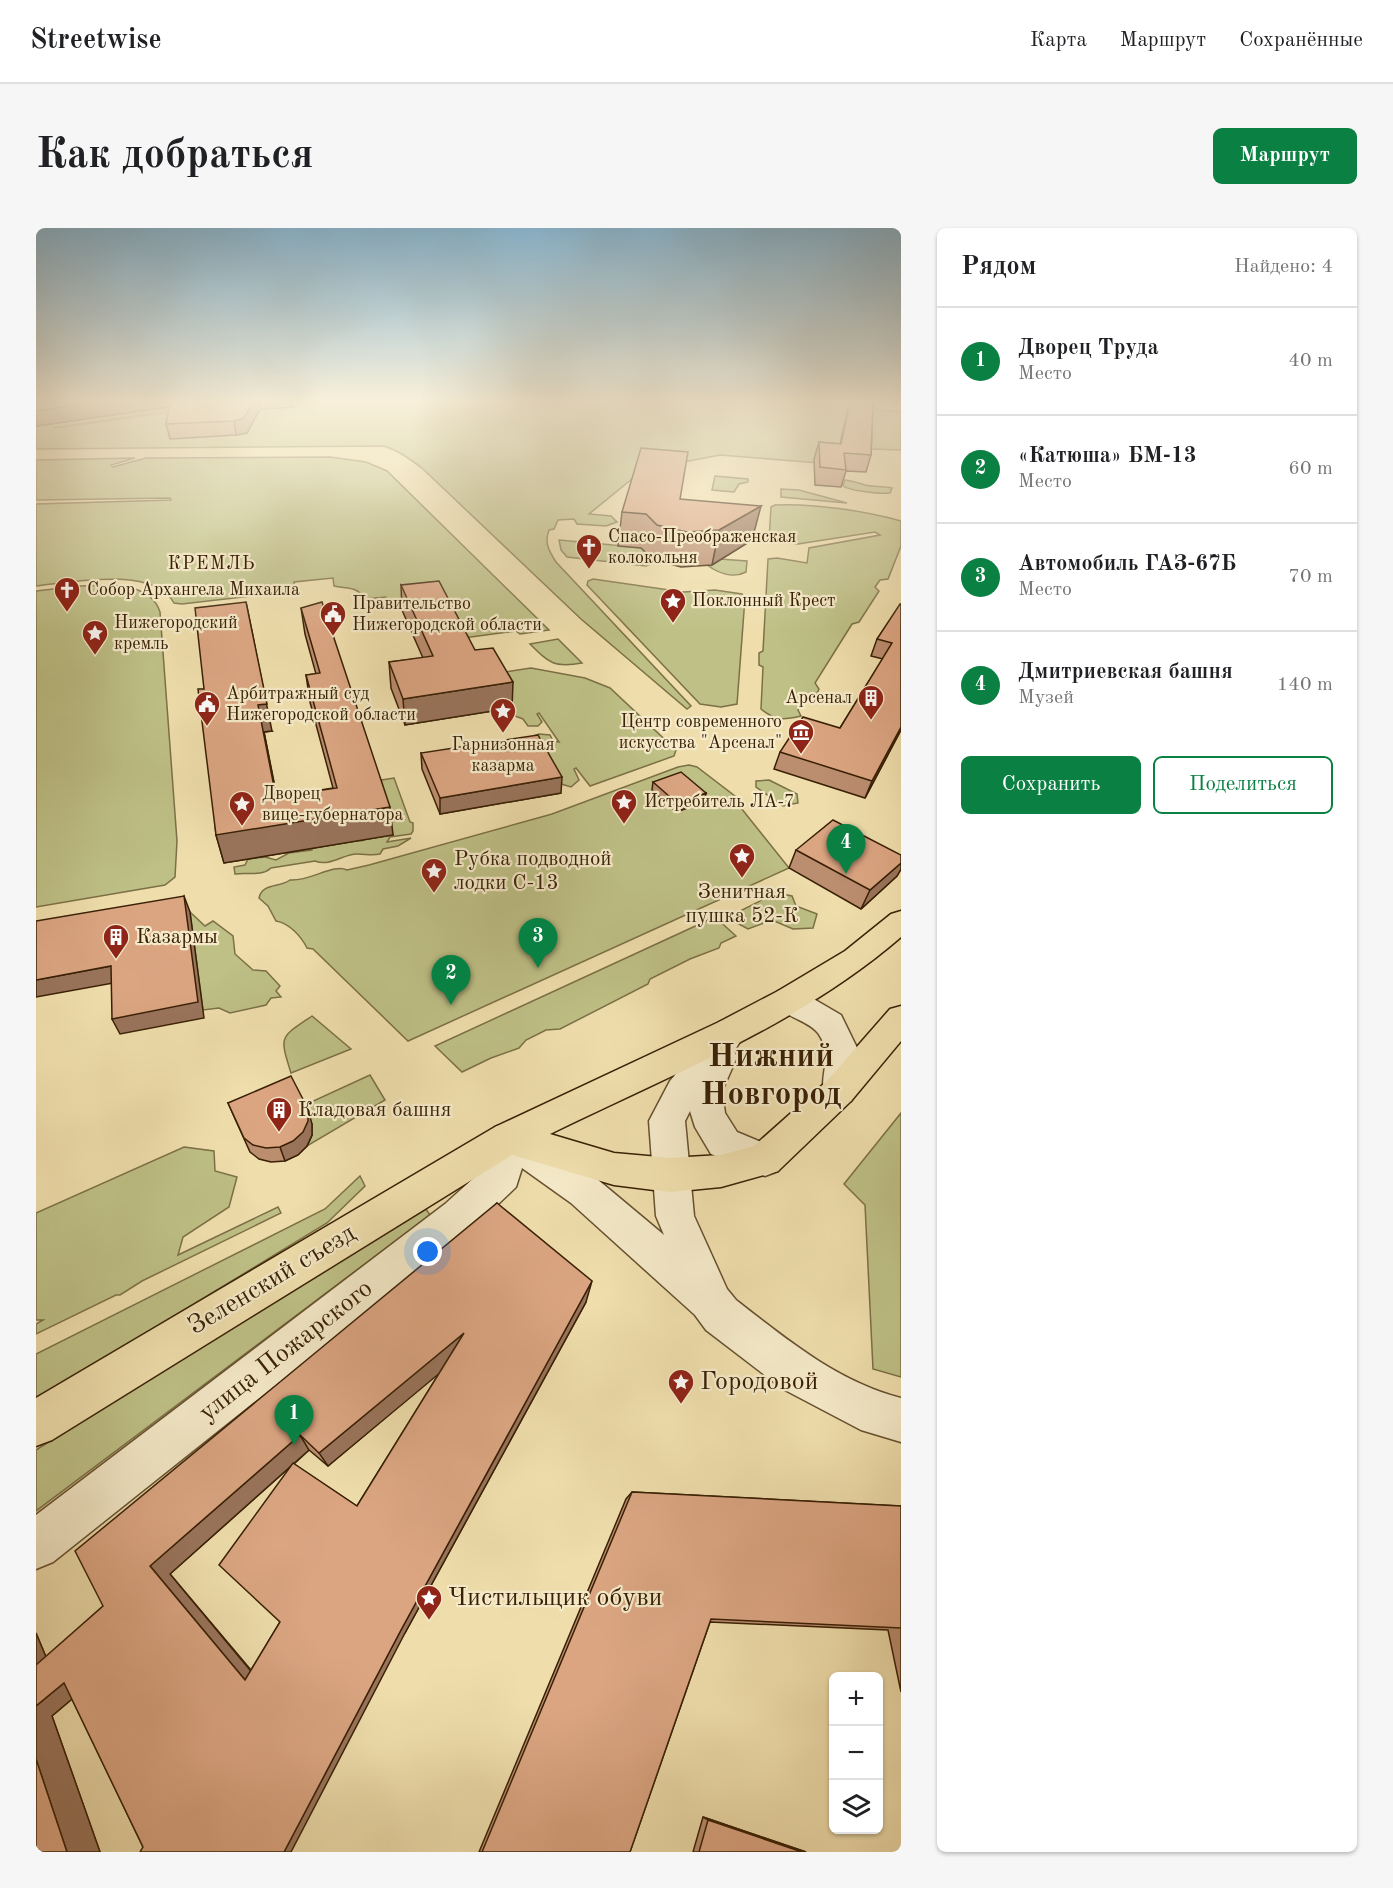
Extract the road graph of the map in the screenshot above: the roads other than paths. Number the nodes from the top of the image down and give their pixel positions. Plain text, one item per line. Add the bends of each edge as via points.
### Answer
1 (901, 921) edge
2 (789, 1000) junction
3 (901, 1018) edge
4 (731, 1031) junction
5 (839, 1091) junction
6 (508, 1138) junction
7 (765, 1160) junction
8 (670, 1175) junction
9 (710, 1301) junction
10 (901, 1420) edge
11 (36, 1424) edge
12 (36, 1545) edge

1 - 2 main road via 856,959
2 - 4 main road
2 - 5 street via 830,1024 844,1056
3 - 5 main road
4 - 6 main road, Зеленский съезд
4 - 7 street via 705,1091 708,1116 724,1143
4 - 8 street via 682,1091 668,1120
5 - 7 main road
6 - 8 main road via 614,1169
6 - 9 street via 584,1191
6 - 11 main road, Зеленский съезд
6 - 12 street, улица Пожарского via 502,1175 459,1216
7 - 8 main road via 722,1171
8 - 9 street via 675,1216
9 - 10 street via 721,1315 798,1374 877,1414

